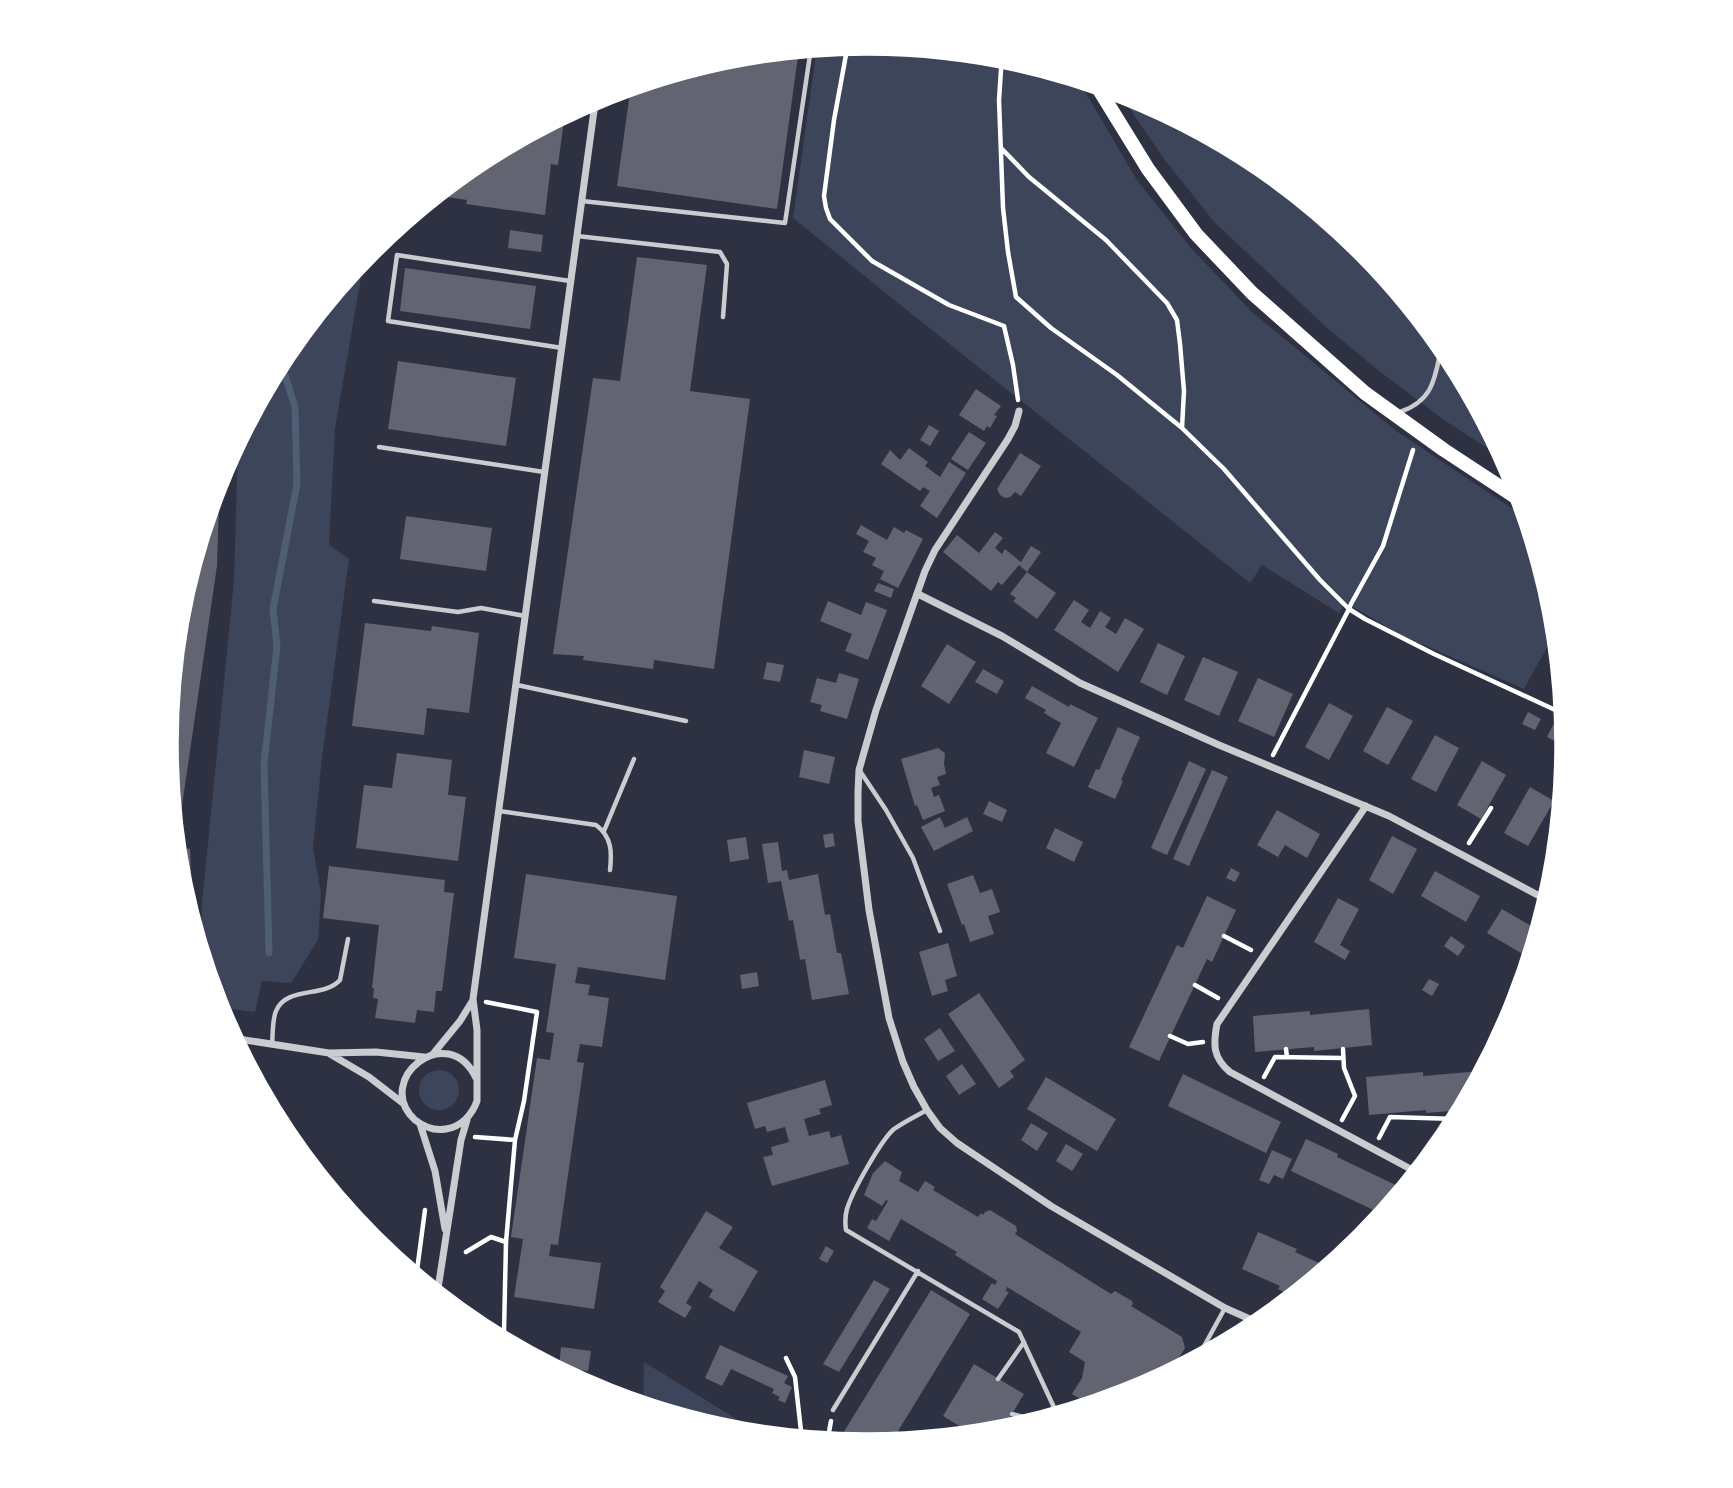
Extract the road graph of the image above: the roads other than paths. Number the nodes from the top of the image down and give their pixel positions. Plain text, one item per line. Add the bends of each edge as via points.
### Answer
1 (810, 57) edge
2 (1105, 97) edge
3 (594, 111) edge
4 (582, 201) junction
5 (577, 236) junction
6 (572, 281) junction
7 (723, 317) dead end
8 (563, 348) junction
9 (1438, 359) edge
10 (1019, 411) road end
11 (1394, 414) junction
12 (379, 447) dead end
13 (546, 472) junction
14 (1509, 493) edge
15 (918, 594) junction
16 (374, 601) dead end
17 (526, 616) junction
18 (517, 685) junction
19 (686, 721) dead end
20 (634, 759) dead end
21 (859, 770) junction
22 (1366, 806) junction
23 (499, 811) junction
24 (604, 831) junction
25 (610, 870) dead end
26 (1539, 896) edge
27 (940, 931) dead end
28 (348, 939) dead end
29 (473, 999) junction
30 (244, 1040) edge
31 (272, 1045) junction
32 (329, 1053) junction
33 (429, 1055) junction
34 (476, 1078) junction
35 (405, 1105) junction
36 (927, 1110) junction
37 (467, 1118) junction
38 (420, 1124) junction
39 (1410, 1168) edge
40 (446, 1234) junction
41 (918, 1271) junction
42 (439, 1284) edge
43 (1225, 1308) junction
44 (1249, 1319) edge
45 (1024, 1342) junction
46 (1205, 1344) edge
47 (998, 1379) dead end
48 (1054, 1407) edge
49 (834, 1410) road end
50 (1012, 1414) dead end
51 (1019, 1416) edge

1 - 4 lane via 785,223
2 - 11 main road via 1148,169 1196,234 1252,293
3 - 4 street
4 - 5 street
5 - 6 street
5 - 7 lane via 720,252 727,264
6 - 8 street
6 - 8 lane via 397,255 388,321
8 - 13 street
9 - 11 lane via 1430,392 1412,408
10 - 15 street via 1008,439 935,550
11 - 14 main road
12 - 13 lane
13 - 17 street
15 - 21 street
15 - 22 street via 1080,682
16 - 17 lane via 458,612 481,608
17 - 18 street
18 - 19 lane
18 - 23 street
20 - 24 lane
21 - 27 lane via 913,858
21 - 36 street via 858,821 889,1018 903,1062
22 - 26 street
22 - 39 street via 1217,1024 1214,1041 1219,1063 1230,1072
23 - 24 lane via 596,825
23 - 29 street
24 - 25 lane via 610,843
28 - 31 lane via 340,980 279,1006
29 - 33 street
29 - 34 street
30 - 31 street
31 - 32 street
32 - 33 street
32 - 35 street
33 - 34 street via 450,1054
33 - 35 street via 408,1072 402,1094
34 - 37 street via 477,1101
35 - 38 street
36 - 41 lane via 893,1130 870,1163 845,1220 846,1230
36 - 43 street via 948,1135 1051,1206
37 - 38 street via 442,1129
37 - 40 street
38 - 40 street via 435,1171
40 - 42 street
41 - 45 lane via 1019,1332
41 - 49 lane
43 - 44 street
43 - 46 lane
45 - 47 lane
45 - 48 lane
50 - 51 lane

